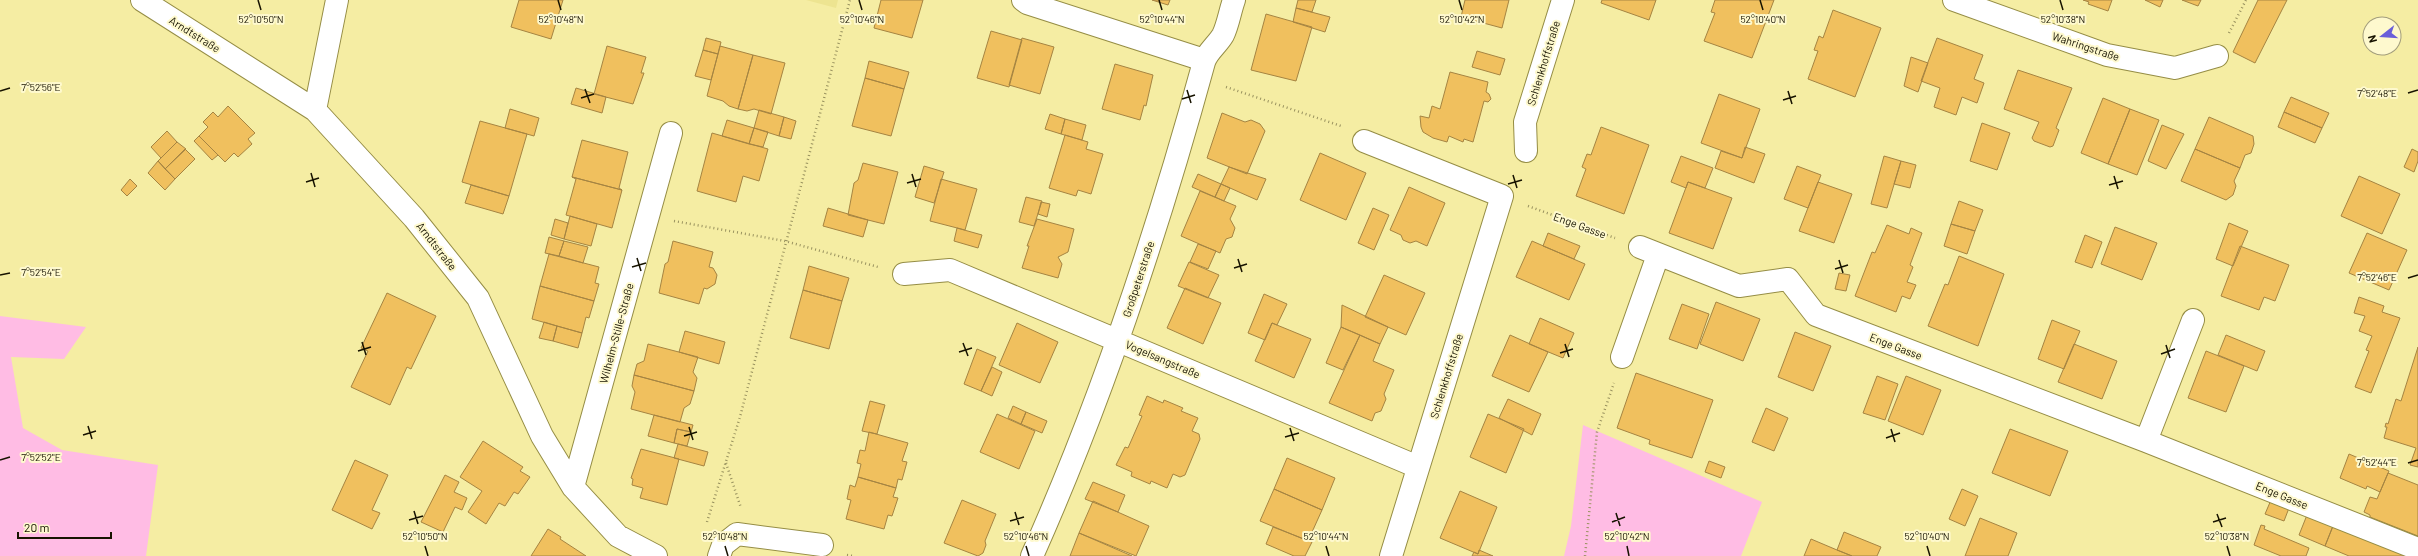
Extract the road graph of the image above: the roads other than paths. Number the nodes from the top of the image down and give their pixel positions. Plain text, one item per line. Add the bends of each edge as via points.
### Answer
1 (142, 0) edge
2 (337, 0) edge
3 (1023, 0) edge
4 (1234, 0) edge
5 (1563, 0) edge
6 (1954, 0) edge
7 (2217, 56) road end
8 (1203, 69) junction
9 (315, 110) junction
10 (671, 133) dead end
11 (1364, 141) road end
12 (1526, 151) dead end
13 (904, 274) road end
14 (2193, 320) dead end
15 (1118, 340) junction
16 (1622, 358) road end
17 (2146, 441) junction
18 (1418, 467) junction
19 (574, 487) junction
20 (822, 545) dead end
21 (2418, 549) edge
22 (656, 556) edge
23 (719, 556) edge
24 (1032, 556) edge
25 (1391, 556) edge

1 - 9 street, Arndtstraße
2 - 9 street
3 - 8 street
4 - 8 street, Großpeterstraße via 1223,34
5 - 12 street, Schlenkhoffstraße via 1525,122
6 - 7 street, Wahringstraße via 2107,55 2175,68
8 - 15 street, Großpeterstraße via 1175,168
9 - 19 street, Arndtstraße via 414,218 478,298 542,436
10 - 19 street, Wilhelm-Stille-Straße
11 - 18 street, Schlenkhoffstraße via 1502,196
13 - 15 street, Vogelsangstraße via 950,270
14 - 17 street
15 - 18 street, Vogelsangstraße
15 - 24 street, Großpeterstraße via 1065,482
16 - 17 street, Enge Gasse via 1649,251 1739,286 1788,279 1816,315
17 - 21 street, Enge Gasse
18 - 25 street, Schlenkhoffstraße
19 - 22 street, Arndtstraße via 618,536
20 - 23 street via 737,534 723,545

